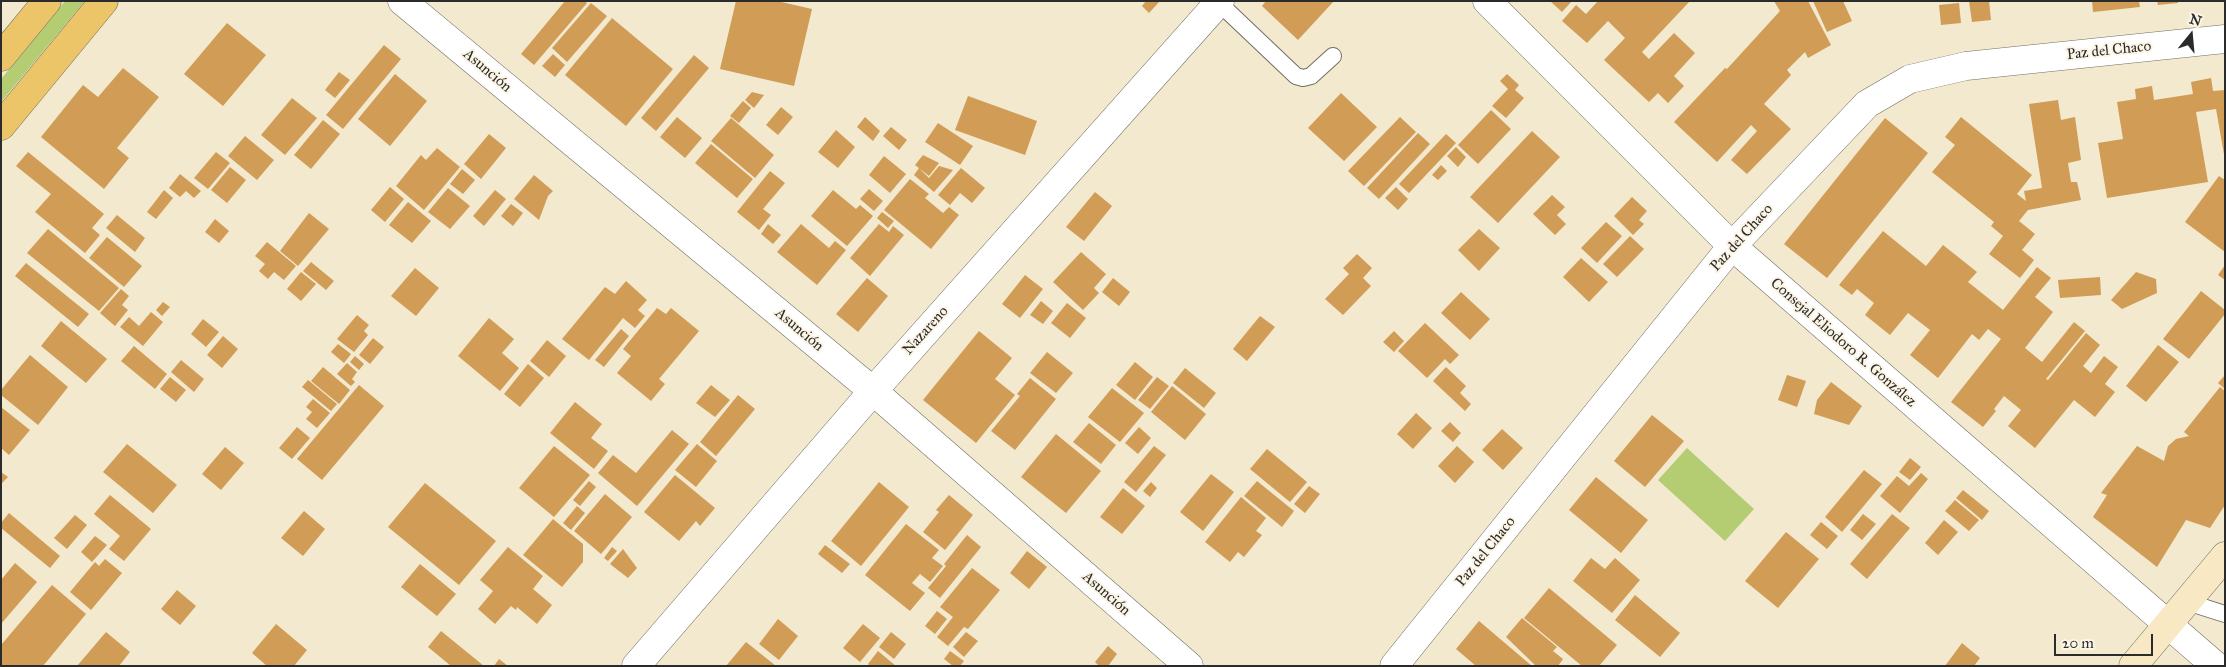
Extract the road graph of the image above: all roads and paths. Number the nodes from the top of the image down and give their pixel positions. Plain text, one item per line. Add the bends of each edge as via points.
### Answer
1 (47, 1) edge
2 (104, 1) edge
3 (402, 1) edge
4 (1487, 1) edge
5 (1219, 2) edge
6 (2225, 40) edge
7 (1333, 56) dead end
8 (1, 57) edge
9 (1, 126) edge
10 (1732, 246) junction
11 (873, 391) junction
12 (2225, 556) edge
13 (2187, 602) junction
14 (2225, 614) edge
15 (2168, 624) junction
16 (636, 666) edge
17 (1189, 666) edge
18 (1394, 666) edge
19 (2133, 666) edge
20 (2216, 666) edge

1 - 8 main road
2 - 9 main road
3 - 11 street, Asunción
4 - 10 street, Consejal Eliodoro R. González
5 - 7 lane via 1296,76 1311,76
5 - 11 street, Nazareno
6 - 10 street, Paz del Chaco via 1966,66 1910,79 1867,104
10 - 15 street, Consejal Eliodoro R. González
10 - 18 street, Paz del Chaco
11 - 16 street, Nazareno
11 - 17 street, Asunción
12 - 13 main road
13 - 14 lane
13 - 15 main road
15 - 19 main road
15 - 20 street, Consejal Eliodoro R. González

